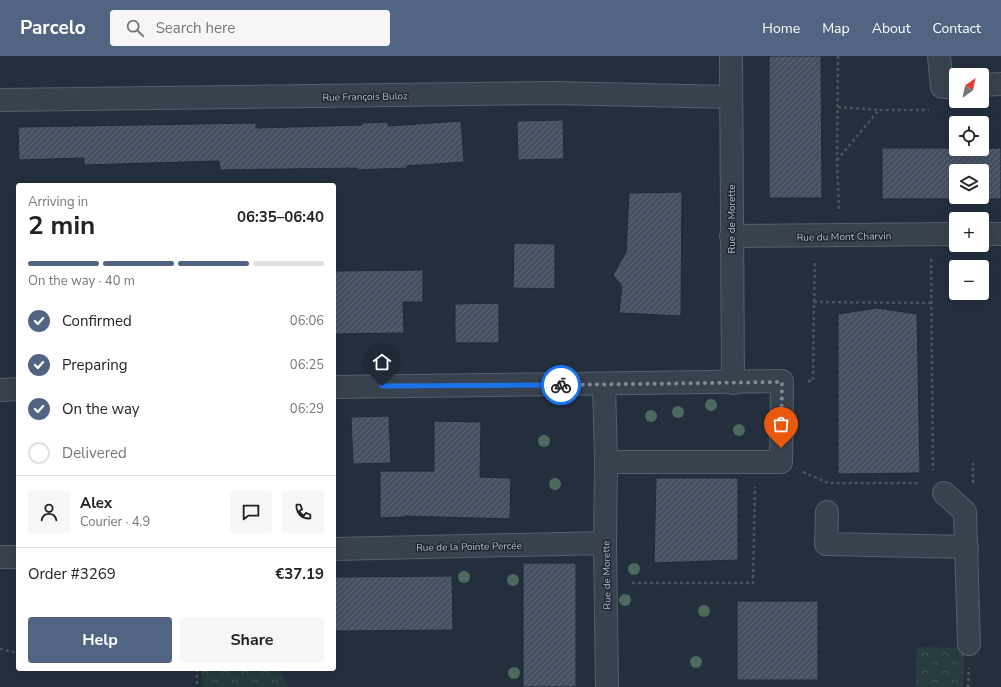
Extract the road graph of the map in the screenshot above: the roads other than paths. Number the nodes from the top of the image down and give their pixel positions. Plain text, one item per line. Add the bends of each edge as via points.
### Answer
1 (731, 56) edge
2 (939, 56) edge
3 (1001, 84) edge
4 (989, 85) edge
5 (949, 86) edge
6 (730, 97) junction
7 (0, 100) edge
8 (949, 234) edge
9 (989, 234) edge
10 (1001, 234) edge
11 (731, 236) junction
12 (733, 383) junction
13 (604, 384) junction
14 (336, 386) edge
15 (16, 389) edge
16 (0, 390) edge
17 (606, 462) junction
18 (935, 484) road end
19 (827, 512) dead end
20 (605, 543) junction
21 (967, 547) junction
22 (336, 549) edge
23 (0, 557) edge
24 (16, 557) edge
25 (969, 644) dead end
26 (607, 687) edge

1 - 6 street, Rue de Morette
2 - 5 street via 942,87
3 - 4 street
6 - 7 street, Rue François Buloz via 554,93
6 - 11 street, Rue de Morette
8 - 11 street, Rue du Mont Charvin
9 - 10 street
11 - 12 street, Rue de Morette
12 - 13 street
12 - 17 street via 782,382 780,462
13 - 14 street
13 - 17 street, Rue de Morette
15 - 16 street
17 - 20 street, Rue de Morette
18 - 21 street via 965,512
19 - 21 street via 826,544
20 - 22 street, Rue de la Pointe Percée
20 - 26 street, Rue de Morette
21 - 25 street
23 - 24 street

